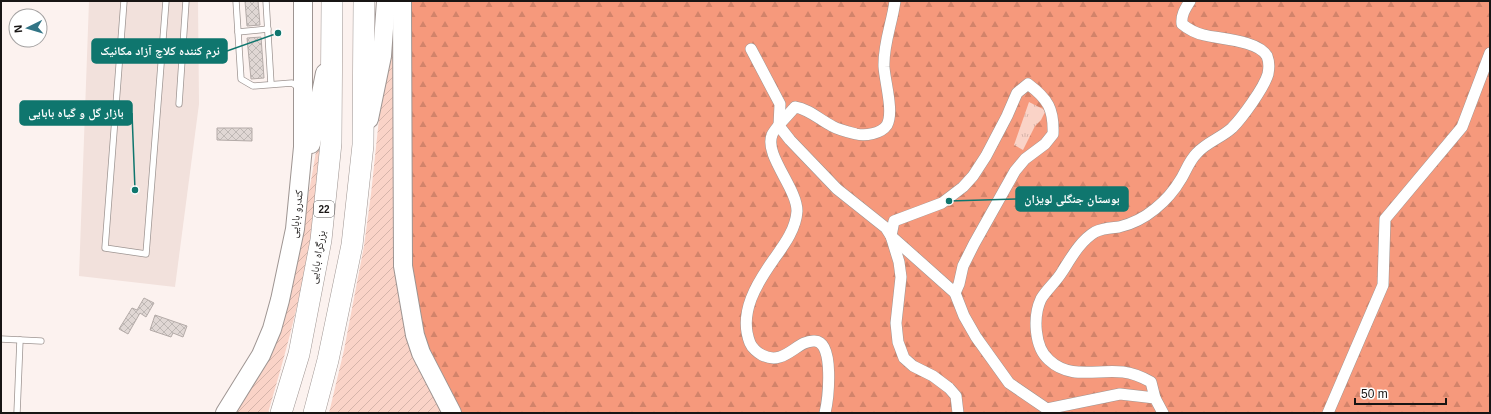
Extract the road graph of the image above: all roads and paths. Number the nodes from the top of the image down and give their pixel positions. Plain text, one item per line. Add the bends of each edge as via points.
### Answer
1 (124, 1) edge
2 (166, 1) edge
3 (186, 1) edge
4 (236, 1) edge
5 (266, 1) edge
6 (302, 1) edge
7 (332, 1) edge
8 (364, 1) edge
9 (386, 1) edge
10 (402, 1) edge
11 (895, 1) edge
12 (1190, 1) edge
13 (268, 29) junction
14 (238, 32) junction
15 (333, 35) junction
16 (751, 49) dead end
17 (1490, 53) edge
18 (271, 84) junction
19 (179, 104) dead end
20 (304, 106) junction
21 (779, 126) junction
22 (363, 145) junction
23 (295, 229) junction
24 (891, 236) junction
25 (955, 293) junction
26 (1, 339) edge
27 (20, 340) junction
28 (41, 341) dead end
29 (1156, 398) junction
30 (1050, 412) edge
31 (17, 413) edge
32 (225, 413) edge
33 (281, 413) edge
34 (314, 413) edge
35 (452, 413) edge
36 (825, 413) edge
37 (958, 413) edge
38 (1163, 413) edge
39 (1328, 413) edge

1 - 2 lane via 105,248 146,254
3 - 19 lane
4 - 14 lane
5 - 13 lane
6 - 20 main road, کندرو بابایی
7 - 15 highway, بزرگراه بابایی / 22
8 - 22 highway
9 - 22 main road via 382,56
10 - 35 main road via 403,266 415,335 421,353
11 - 21 street via 885,46 884,66 890,114 886,125 878,132 858,134 833,127 803,108 795,107
12 - 29 street via 1181,18 1182,24 1203,35 1254,46 1266,55 1269,64 1268,74 1254,98 1231,128 1196,154 1175,189 1160,206 1140,220 1119,227 1105,228 1089,236 1042,298 1037,313 1042,352 1055,366 1068,372 1133,374 1151,382
13 - 14 lane
13 - 18 lane
14 - 18 lane via 241,79 254,86
15 - 23 main road
15 - 33 highway, بزرگراه بابایی / 22 via 331,143 321,240 299,354
16 - 21 street via 780,104
17 - 39 street via 1462,127 1385,219 1383,285
18 - 20 lane via 292,83 299,88
20 - 23 main road, کندرو بابایی
21 - 24 street via 837,189 886,228
21 - 36 street via 772,133 770,143 793,194 797,210 792,230 751,296 747,330 751,344 758,353 769,358 782,357 815,340 822,343 828,364
22 - 34 highway via 352,245
23 - 32 main road, کندرو بابایی via 272,330 261,355
24 - 25 street
24 - 25 street via 894,221 942,204 963,187 986,156 1018,93 1028,84 1039,92 1054,118 1054,134 1025,159 1015,172 963,266
24 - 37 street via 901,277 896,322 898,342 904,358 953,392
25 - 30 street via 976,337 1009,383
26 - 27 lane
27 - 28 lane
27 - 31 lane
29 - 30 street via 1120,394
29 - 38 street

